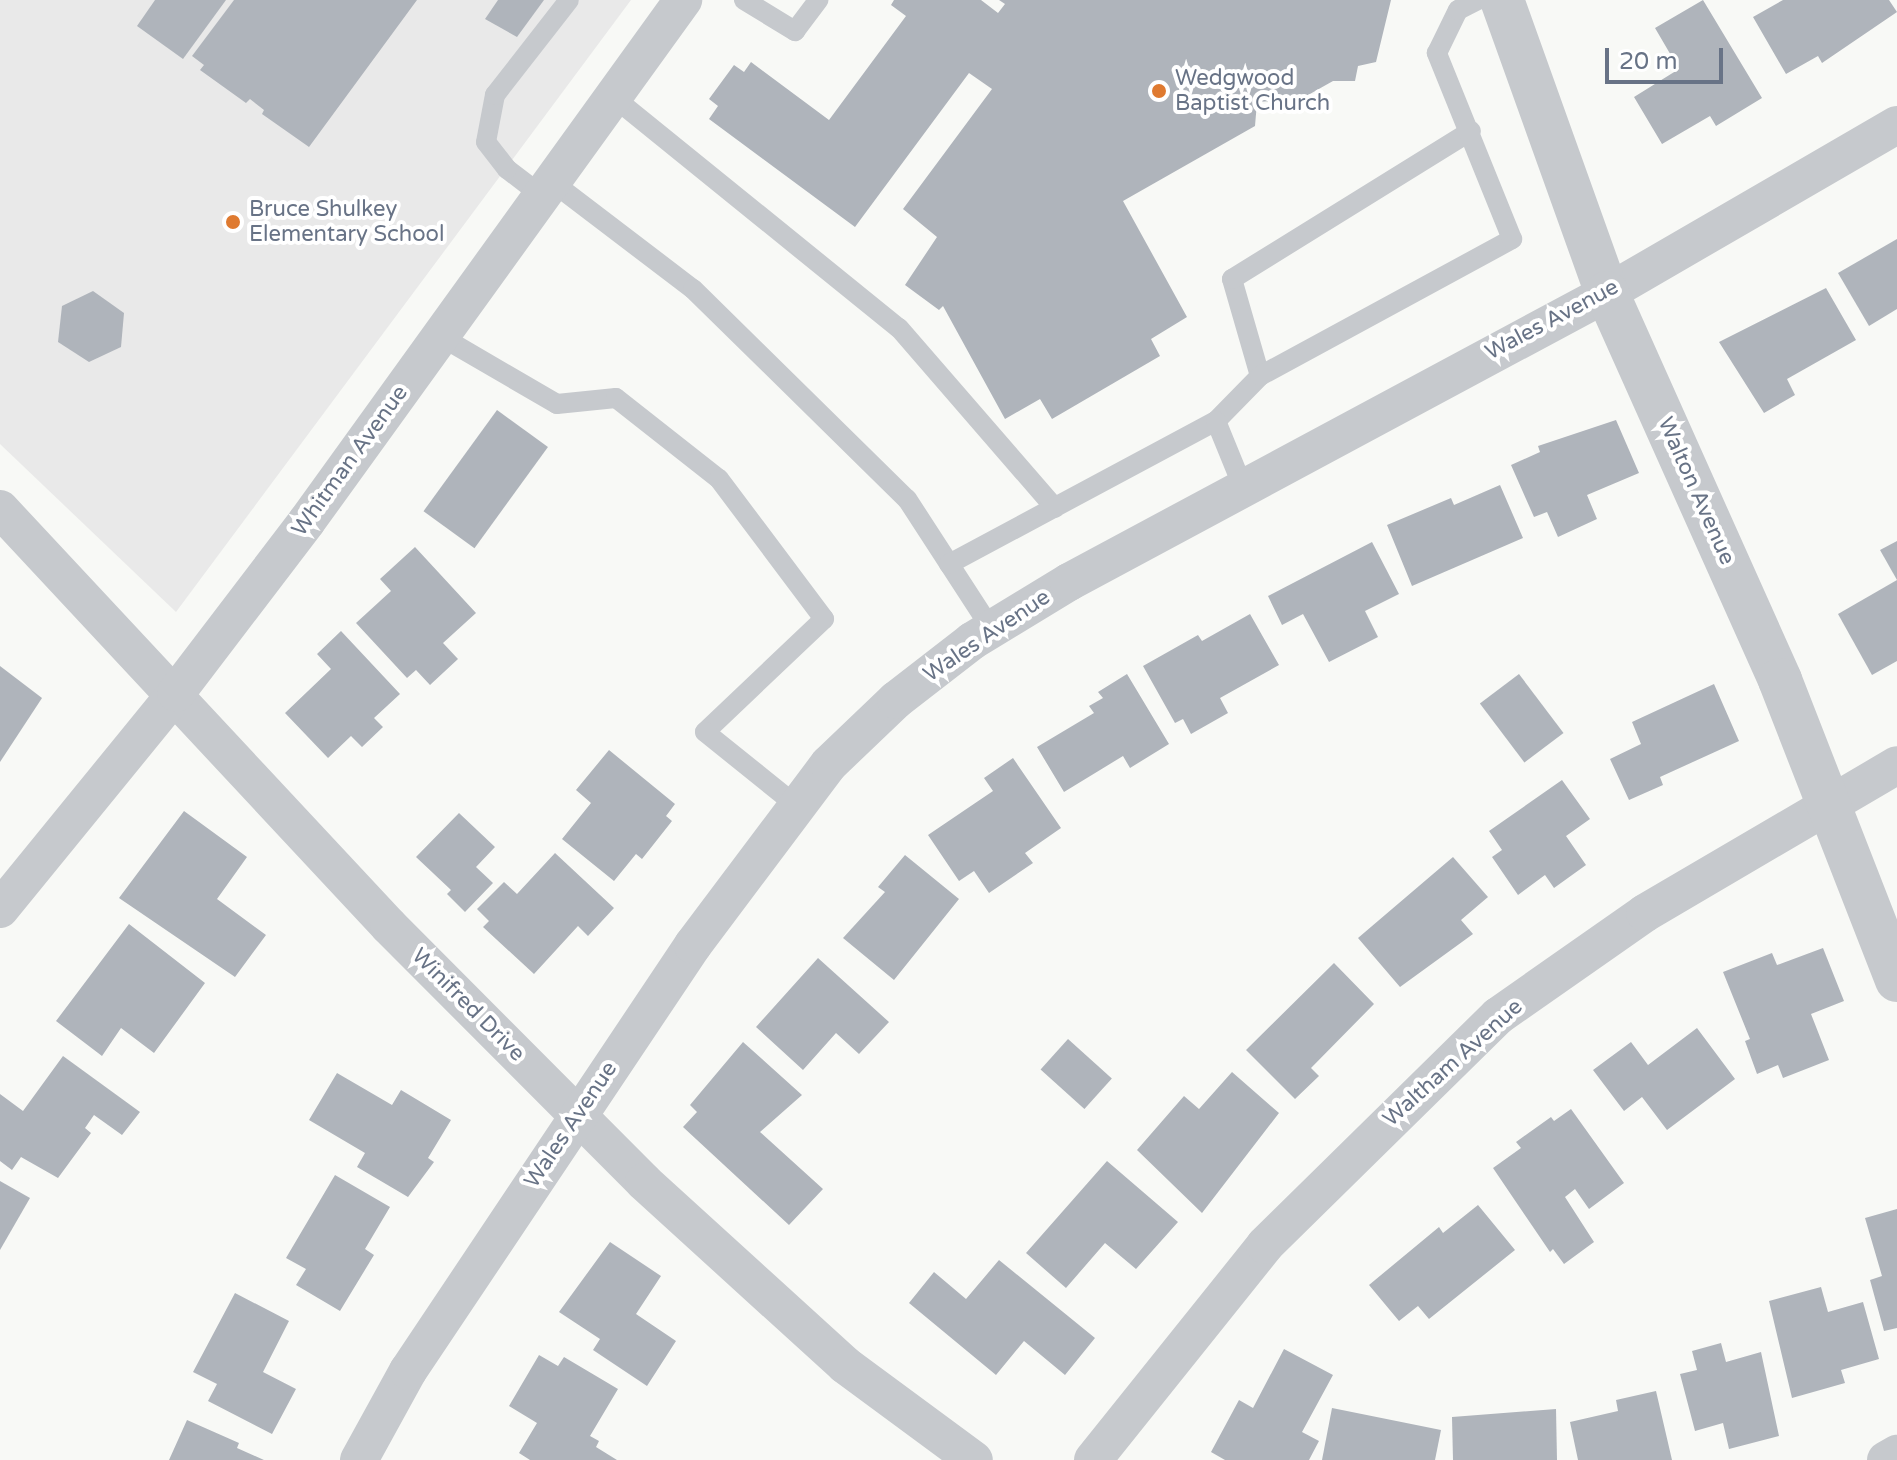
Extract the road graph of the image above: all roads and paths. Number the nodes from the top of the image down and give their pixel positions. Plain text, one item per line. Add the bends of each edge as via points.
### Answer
1 (569, 0) edge
2 (683, 0) edge
3 (744, 0) edge
4 (1478, 0) edge
5 (1502, 0) edge
6 (814, 6) edge
7 (612, 96) junction
8 (1897, 125) edge
9 (1471, 131) junction
10 (546, 188) junction
11 (1607, 293) junction
12 (440, 336) junction
13 (1260, 376) junction
14 (1216, 421) junction
15 (1243, 487) junction
16 (1055, 508) junction
17 (0, 509) edge
18 (949, 564) junction
19 (992, 630) junction
20 (176, 693) junction
21 (1897, 765) edge
22 (1829, 805) junction
23 (797, 806) junction
24 (0, 909) edge
25 (1897, 980) edge
26 (577, 1114) junction
27 (1897, 1454) edge
28 (359, 1460) edge
29 (974, 1460) edge
30 (1093, 1460) edge
31 (1886, 1460) edge

1 - 10 lane via 495,95 486,142 507,169
2 - 7 street, Whitman Avenue
3 - 6 lane via 795,31
4 - 9 lane via 1458,10 1437,53
5 - 11 street, Walton Avenue
7 - 10 street, Whitman Avenue
7 - 16 lane via 899,328
8 - 11 street, Wales Avenue
9 - 13 lane via 1232,279
9 - 13 lane via 1512,239
10 - 12 street, Whitman Avenue
10 - 18 lane via 693,289 907,499
11 - 15 street, Wales Avenue
11 - 22 street, Walton Avenue via 1780,680
12 - 20 street, Whitman Avenue
12 - 23 lane via 557,404 616,398 719,479 824,619 705,732
13 - 14 lane
14 - 15 lane
14 - 16 lane
15 - 19 street, Wales Avenue
16 - 18 lane
17 - 20 street, Winifred Drive
18 - 19 lane
19 - 23 street, Wales Avenue via 896,700 829,764
20 - 24 street, Whitman Avenue
20 - 26 street, Winifred Drive via 389,926
21 - 22 street, Waltham Avenue
22 - 25 street, Walton Avenue
22 - 30 street, Waltham Avenue via 1645,913 1498,1016 1265,1245
23 - 26 street, Wales Avenue
26 - 28 street, Wales Avenue via 408,1371
26 - 29 street, Winifred Drive via 845,1365
27 - 31 street

